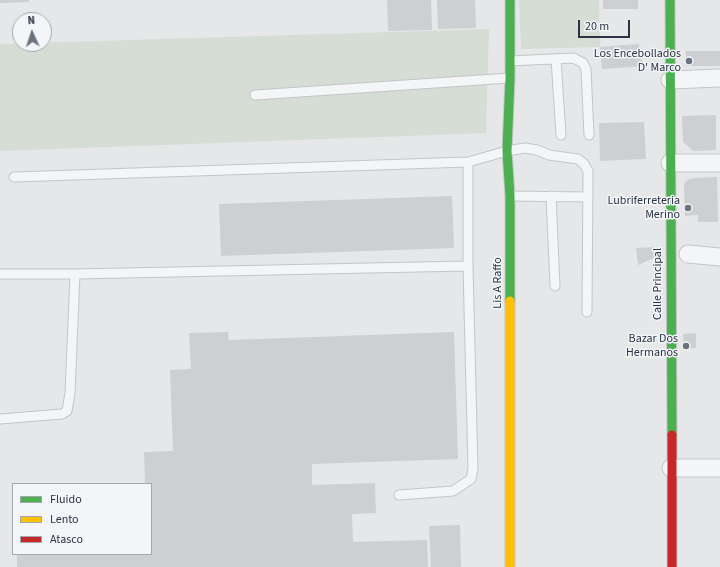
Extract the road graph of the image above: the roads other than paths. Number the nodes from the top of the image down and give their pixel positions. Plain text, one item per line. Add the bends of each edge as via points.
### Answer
1 (510, 0) edge
2 (670, 0) edge
3 (556, 58) junction
4 (510, 61) junction
5 (510, 78) junction
6 (720, 78) edge
7 (670, 80) junction
8 (255, 96) dead end
9 (561, 135) dead end
10 (589, 135) dead end
11 (507, 151) junction
12 (468, 162) junction
13 (670, 163) junction
14 (720, 163) edge
15 (14, 177) dead end
16 (510, 196) junction
17 (551, 196) junction
18 (588, 197) junction
19 (688, 254) dead end
20 (720, 257) edge
21 (468, 266) junction
22 (0, 274) edge
23 (75, 274) junction
24 (555, 286) dead end
25 (587, 312) dead end
26 (0, 419) edge
27 (671, 468) junction
28 (720, 468) edge
29 (399, 495) dead end
30 (510, 567) edge
31 (672, 567) edge

1 - 4 street, Lis A Raffo
2 - 7 street, Calle Principal
3 - 4 lane
3 - 9 lane
3 - 10 lane via 573,58 583,63 586,69
4 - 5 street, Lis A Raffo
5 - 8 lane
5 - 11 street, Lis A Raffo
6 - 7 street
7 - 13 street, Calle Principal
11 - 12 lane
11 - 16 street, Lis A Raffo
11 - 18 lane via 525,148 578,160 588,171
12 - 15 lane
12 - 21 lane
13 - 14 street
13 - 27 street, Calle Principal
16 - 17 lane
16 - 30 street, Lis A Raffo
17 - 18 lane
17 - 24 lane
18 - 25 lane
19 - 20 street
21 - 23 lane
21 - 29 lane via 473,469 471,479 454,491
22 - 23 lane
23 - 26 lane via 67,411 62,414
27 - 28 street
27 - 31 street, Calle Principal

